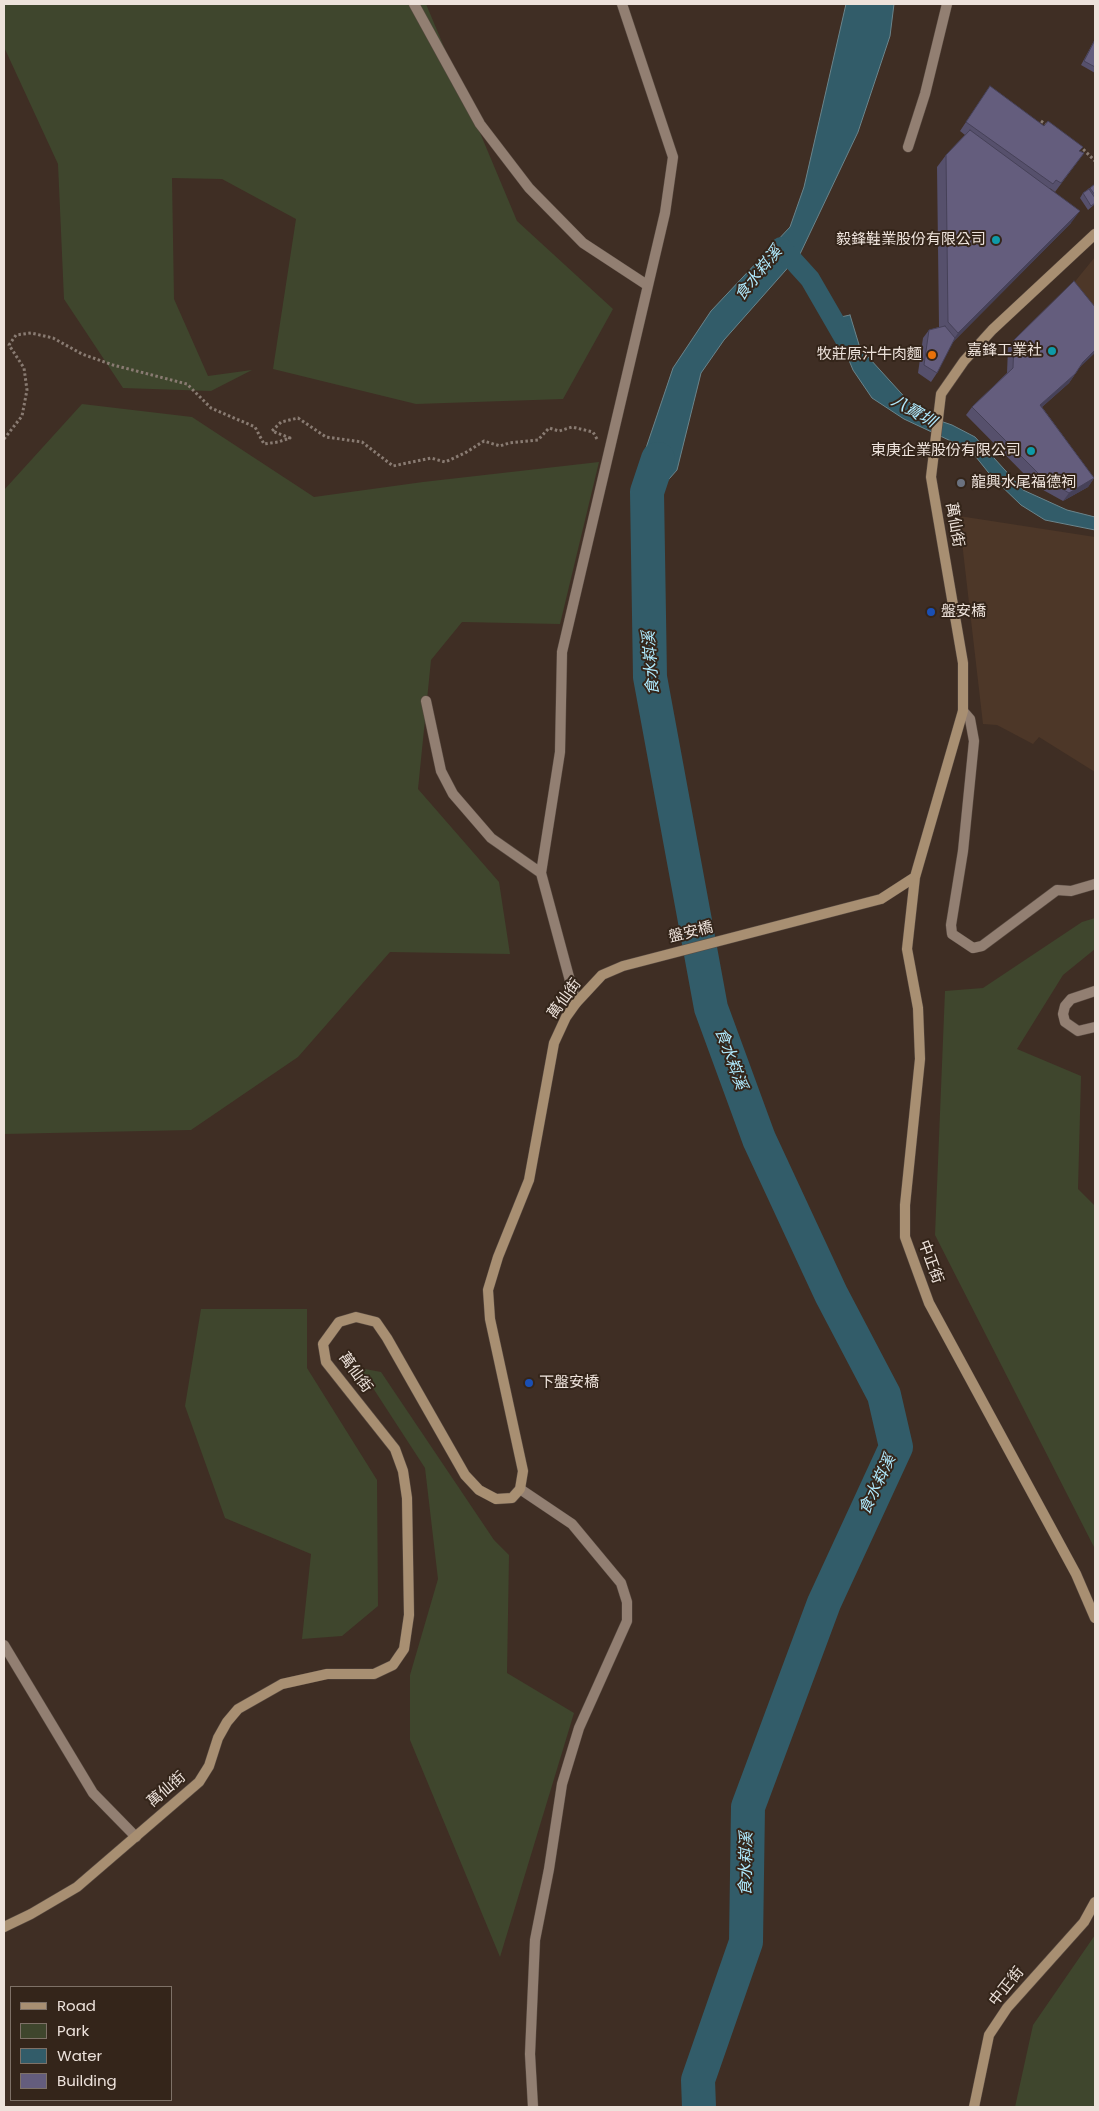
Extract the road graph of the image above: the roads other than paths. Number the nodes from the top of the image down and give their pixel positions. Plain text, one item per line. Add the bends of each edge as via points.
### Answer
1 (414, 4) edge
2 (622, 4) edge
3 (947, 4) edge
4 (908, 147) dead end
5 (1095, 234) edge
6 (647, 285) junction
7 (426, 701) dead end
8 (963, 711) junction
9 (541, 873) junction
10 (916, 877) junction
11 (1095, 884) edge
12 (624, 966) joint
13 (1095, 991) edge
14 (576, 1003) junction
15 (1095, 1027) edge
16 (520, 1489) junction
17 (1095, 1618) edge
18 (4, 1645) edge
19 (136, 1837) junction
20 (1095, 1902) edge
21 (4, 1927) edge
22 (533, 2107) edge
23 (974, 2107) edge

1 - 6 street via 480,124 529,188 583,243
2 - 6 street via 673,157 665,213
3 - 4 street via 926,94
5 - 8 street, 萬仙街 via 992,330 964,361 941,394 931,477 963,663
6 - 9 street via 562,652 560,752
7 - 9 street via 441,771 453,794 491,838
8 - 10 street, 萬仙街
8 - 11 street via 970,720 974,741 952,934 973,948 982,946 1057,890 1071,891
9 - 14 street
10 - 12 street, 盤安橋 via 881,899
10 - 17 street, 中正街 via 907,949 918,1008 920,1060 905,1205 906,1238 929,1303 1076,1574
12 - 14 street, 萬仙街 via 602,976
13 - 15 street via 1071,999 1063,1014 1065,1022 1078,1031
14 - 16 street, 萬仙街 via 554,1043 529,1180 488,1290 490,1319 523,1471
16 - 19 street, 萬仙街 via 512,1498 496,1499 479,1490 465,1475 376,1322 356,1317 339,1322 324,1344 326,1362 395,1449 403,1471 407,1498 409,1615 404,1649 393,1665 374,1674 328,1674 282,1684 238,1709 218,1738 209,1766 199,1782
16 - 22 street via 572,1524 621,1583 627,1602 627,1621 579,1728 562,1784 535,1940 530,2054
18 - 19 street via 93,1793
19 - 21 street, 萬仙街 via 77,1887
20 - 23 street, 中正街 via 1084,1922 1012,2002 989,2035

